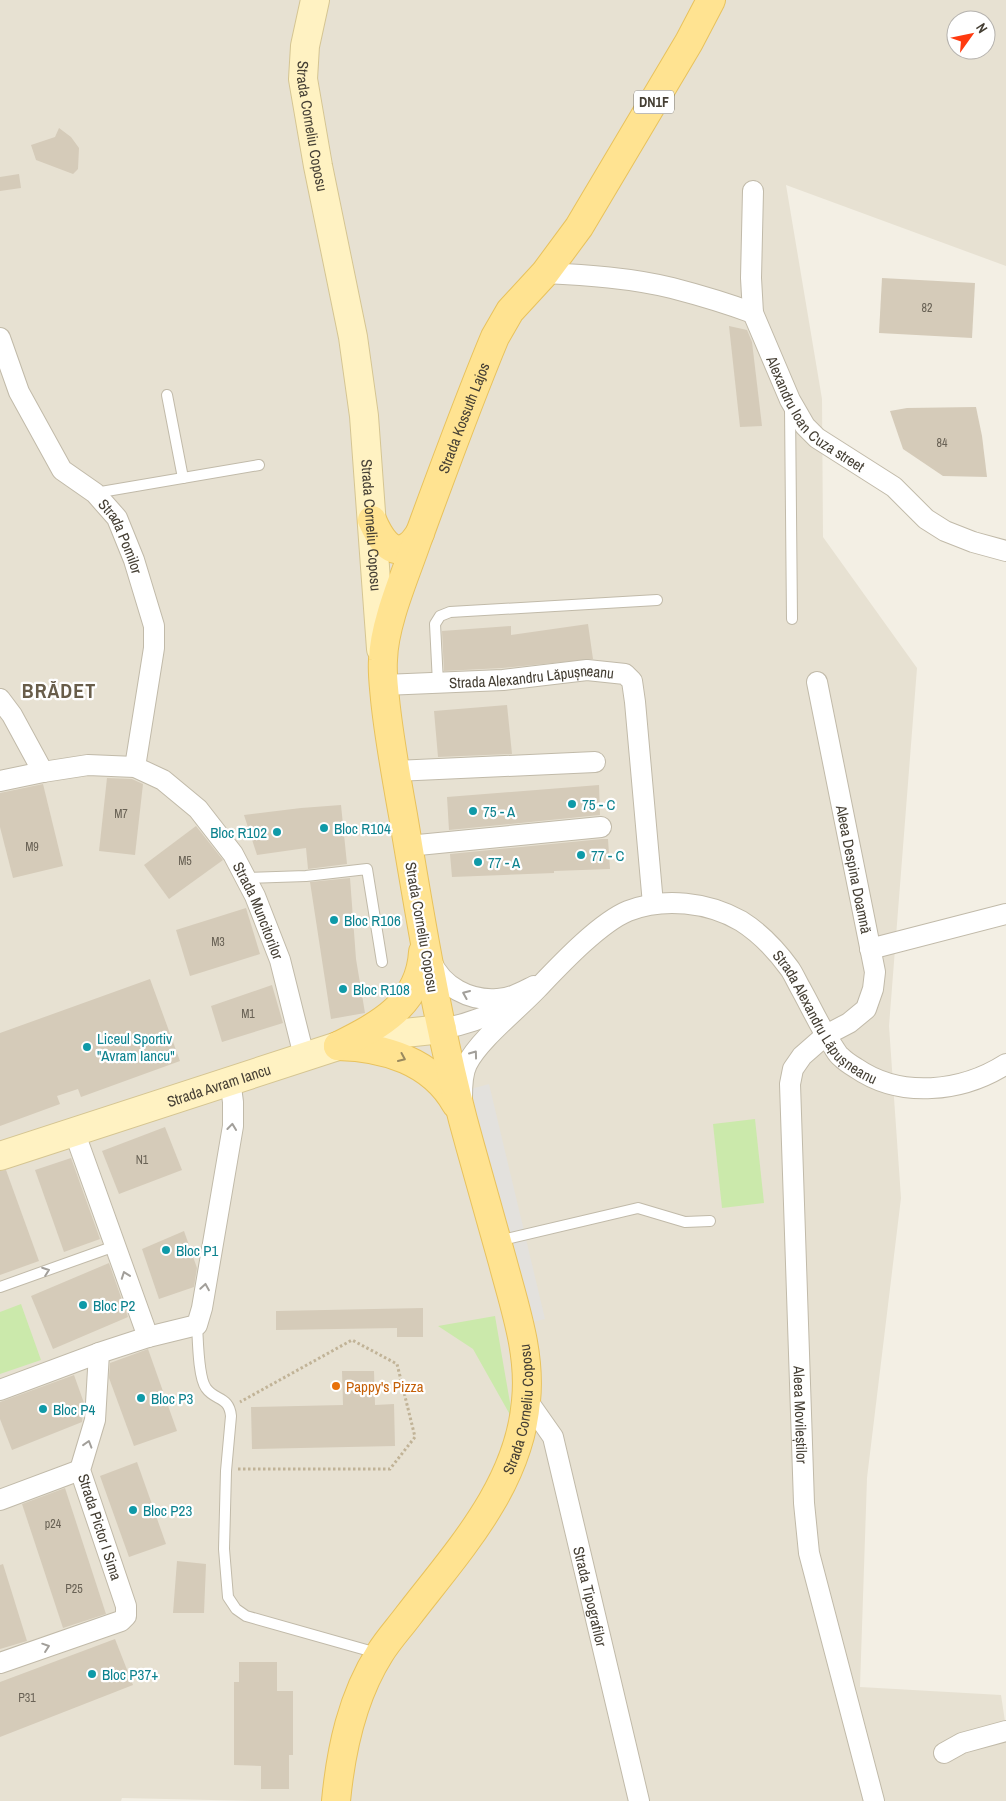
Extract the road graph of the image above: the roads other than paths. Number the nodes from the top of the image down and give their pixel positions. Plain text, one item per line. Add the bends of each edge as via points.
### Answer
1 (315, 0) edge
2 (711, 0) edge
3 (753, 191) dead end
4 (545, 273) junction
5 (753, 313) junction
6 (0, 338) edge
7 (167, 395) dead end
8 (790, 400) junction
9 (259, 465) dead end
10 (183, 478) junction
11 (95, 493) junction
12 (372, 520) junction
13 (420, 533) junction
14 (1006, 552) edge
15 (657, 600) dead end
16 (792, 619) dead end
17 (383, 672) junction
18 (817, 682) dead end
19 (438, 683) junction
20 (0, 699) edge
21 (596, 762) dead end
22 (135, 767) junction
23 (395, 771) junction
24 (43, 772) junction
25 (0, 781) edge
26 (600, 827) dead end
27 (408, 846) junction
28 (246, 878) junction
29 (653, 904) junction
30 (1006, 914) edge
31 (423, 940) junction
32 (870, 949) junction
33 (382, 962) dead end
34 (544, 981) junction
35 (442, 1029) junction
36 (826, 1035) junction
37 (338, 1046) junction
38 (304, 1056) junction
39 (1006, 1064) edge
40 (230, 1080) junction
41 (463, 1118) junction
42 (74, 1131) junction
43 (0, 1156) edge
44 (710, 1221) dead end
45 (497, 1241) junction
46 (115, 1246) junction
47 (0, 1287) edge
48 (197, 1325) junction
49 (148, 1337) junction
50 (99, 1353) junction
51 (0, 1390) edge
52 (527, 1400) junction
53 (80, 1470) junction
54 (0, 1500) edge
55 (380, 1654) junction
56 (0, 1663) edge
57 (1006, 1732) edge
58 (944, 1753) dead end
59 (336, 1801) edge
60 (639, 1801) edge
61 (874, 1801) edge

1 - 12 street, Strada Corneliu Coposu via 305,46 304,79 314,147 353,337 364,416
2 - 4 main road, Strada Kossuth Lajos / DN1F via 579,227
3 - 5 street, Alexandru Ioan Cuza street
4 - 5 street via 596,276 670,288
4 - 13 main road, Strada Kossuth Lajos via 510,311 495,337
5 - 8 street, Alexandru Ioan Cuza street
6 - 11 street, Strada Pomilor via 19,392 62,470
7 - 10 lane
8 - 14 street, Alexandru Ioan Cuza street via 805,426 817,438 894,486 926,520 973,542
8 - 16 lane
9 - 10 lane
10 - 11 lane
11 - 22 street, Strada Pomilor via 117,518 154,626 154,648
12 - 13 main road via 379,537 389,547 401,549 409,546
12 - 17 street, Strada Corneliu Coposu
13 - 17 main road, Strada Kossuth Lajos via 391,620
15 - 19 lane via 450,612 440,616 435,624
17 - 19 street, Strada Alexandru Lăpușneanu
17 - 23 main road, Strada Corneliu Coposu
18 - 32 street, Aleea Despina Doamnă
19 - 29 street, Strada Alexandru Lăpușneanu via 504,680 587,670 625,674 630,678 635,702
20 - 24 street
21 - 23 street
22 - 24 street, Strada Muncitorilor via 88,766
22 - 28 street, Strada Muncitorilor via 162,780 198,809 233,854
23 - 27 main road, Strada Corneliu Coposu
24 - 25 street, Strada Muncitorilor
26 - 27 street
27 - 31 main road, Strada Corneliu Coposu
28 - 33 lane via 367,869
28 - 38 street, Strada Muncitorilor via 280,960
29 - 34 street, Strada Alexandru Lăpușneanu via 627,912 596,932
29 - 36 street, Strada Alexandru Lăpușneanu via 687,903 714,910 741,921 764,938 791,970
30 - 32 street
34 -> 31 street, Strada Alexandru Lăpușneanu via 499,1000 466,995 443,979 433,965
31 - 35 main road, Strada Corneliu Coposu
31 - 37 main road via 422,964 416,984 406,999 371,1029
32 - 36 street, Aleea Despina Doamnă via 875,972 866,1009
34 - 35 street, Strada Alexandru Lăpușneanu via 515,1002 489,1015
41 -> 34 street, Strada Alexandru Lăpușneanu via 462,1083 467,1064 478,1048
35 - 37 street, Strada Avram Iancu via 395,1034
35 - 41 main road, Strada Corneliu Coposu
36 - 39 street, Strada Alexandru Lăpușneanu via 840,1057 862,1072 882,1082 915,1089 971,1082
36 - 61 street, Aleea Movileștilor via 802,1056 793,1069 790,1084 804,1503 809,1553
37 - 38 street, Strada Avram Iancu
37 -> 41 main road via 364,1046 423,1068 440,1081
38 - 40 street, Strada Avram Iancu
40 - 42 street, Strada Avram Iancu
48 -> 40 street via 233,1126
41 - 45 main road, Strada Corneliu Coposu
42 - 43 street, Strada Avram Iancu
42 - 46 street
44 - 45 lane via 685,1222 638,1208
45 - 52 main road, Strada Corneliu Coposu via 520,1326 527,1368
47 -> 46 lane
49 -> 46 street
48 - 49 street
48 - 55 lane via 202,1380 206,1389 230,1407 224,1549 228,1597 246,1616
49 - 50 street
50 - 51 street
53 -> 50 street, Strada Pictor I Sima via 95,1420
52 - 55 main road, Strada Corneliu Coposu via 520,1437 494,1498 478,1525
52 - 60 street, Strada Tipografilor via 553,1436
53 - 54 street
56 -> 53 street, Strada Pictor I Sima via 121,1621 126,1616 126,1606
55 - 59 main road, Strada Corneliu Coposu via 353,1711 339,1767
57 - 58 street via 962,1743

